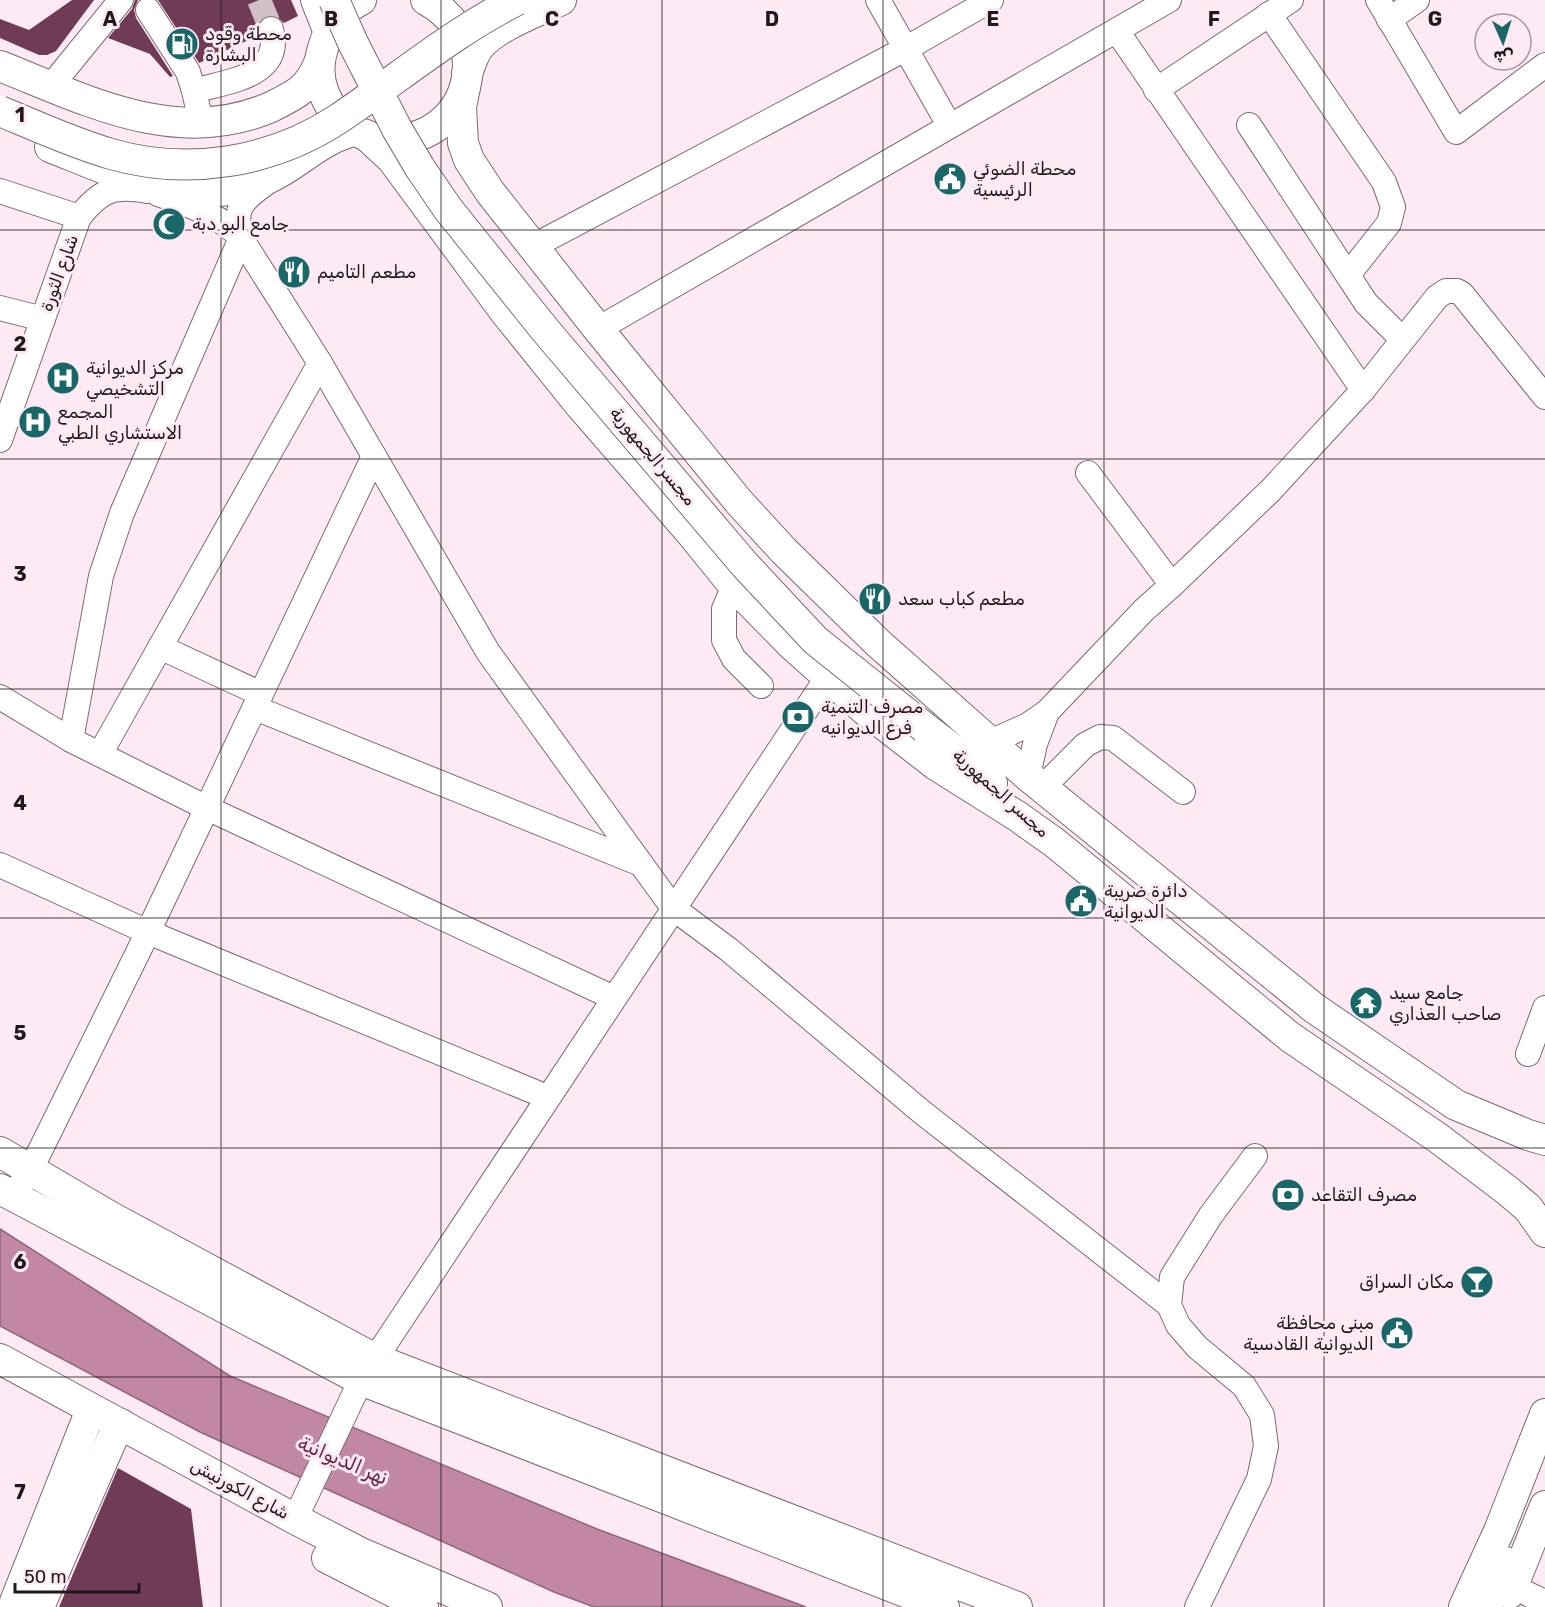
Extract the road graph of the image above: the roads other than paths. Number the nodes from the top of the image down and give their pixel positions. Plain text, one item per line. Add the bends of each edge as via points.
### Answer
1 (121, 0) edge
2 (316, 0) edge
3 (334, 0) edge
4 (354, 0) edge
5 (361, 0) edge
6 (426, 0) edge
7 (485, 0) edge
8 (517, 0) edge
9 (561, 0) edge
10 (878, 0) edge
11 (991, 0) edge
12 (1169, 0) edge
13 (1291, 0) edge
14 (1417, 0) edge
15 (1139, 8) edge
16 (148, 10) dead end
17 (1384, 10) edge
18 (1269, 14) junction
19 (271, 29) tunnel mouth
20 (328, 30) junction
21 (1117, 31) junction
22 (907, 48) junction
23 (319, 63) junction
24 (1545, 65) edge
25 (0, 66) edge
26 (466, 80) junction
27 (51, 86) junction
28 (1156, 90) junction
29 (194, 91) junction
30 (0, 94) edge
31 (0, 111) edge
32 (201, 122) junction
33 (949, 125) junction
34 (1248, 125) dead end
35 (0, 127) edge
36 (364, 134) junction
37 (288, 168) junction
38 (162, 190) junction
39 (0, 192) edge
40 (79, 217) junction
41 (241, 238) junction
42 (532, 247) junction
43 (1348, 275) junction
44 (0, 308) edge
45 (42, 319) junction
46 (598, 329) junction
47 (1402, 339) junction
48 (320, 363) junction
49 (1363, 390) junction
50 (1545, 397) edge
51 (1, 433) edge
52 (374, 456) junction
53 (1088, 473) dead end
54 (1172, 585) junction
55 (734, 586) junction
56 (160, 647) junction
57 (827, 678) junction
58 (761, 686) dead end
59 (0, 697) edge
60 (258, 701) junction
61 (1047, 712) junction
62 (930, 722) junction
63 (71, 740) junction
64 (988, 743) junction
65 (100, 754) junction
66 (1040, 786) junction
67 (1183, 792) dead end
68 (207, 808) junction
69 (1055, 843) junction
70 (641, 864) junction
71 (0, 865) edge
72 (674, 908) junction
73 (148, 932) junction
74 (614, 998) junction
75 (1545, 1008) edge
76 (1528, 1054) dead end
77 (547, 1097) junction
78 (1545, 1140) edge
79 (0, 1152) edge
80 (1255, 1156) dead end
81 (30, 1171) junction
82 (6, 1193) edge
83 (1545, 1232) edge
84 (1169, 1305) junction
85 (0, 1359) edge
86 (368, 1369) junction
87 (0, 1380) edge
88 (1545, 1414) edge
89 (103, 1425) junction
90 (1542, 1462) edge
91 (1545, 1506) edge
92 (297, 1515) junction
93 (1545, 1552) edge
94 (1525, 1603) edge
95 (13, 1607) edge
96 (39, 1607) edge
97 (423, 1607) edge
98 (487, 1607) edge
99 (944, 1607) edge
100 (1017, 1607) edge
101 (1197, 1607) edge
102 (1464, 1607) edge
103 (1488, 1607) edge

1 - 27 street
2 - 20 main road
3 - 62 main road, مجسر الجمهورية, bridge via 420,168 487,260 788,613 815,640
4 - 62 main road, مجسر الجمهورية via 435,158 509,261 766,562
5 - 20 main road via 344,11
6 - 26 main road via 439,7 456,26 466,48
7 - 30 main road via 438,27 314,113 233,143 168,147 126,142
8 - 31 main road, bridge via 449,39 317,131 244,159 188,165 137,160 87,147
9 - 26 main road via 494,34 480,46
10 - 22 street
11 - 22 street
12 - 15 street
13 - 18 street
14 - 17 street
15 - 21 street
16 - 29 street via 184,66
17 - 24 street via 1456,132
18 - 28 street
18 - 43 street via 1384,182 1393,207 1389,223
19 - 29 street via 273,51 264,66 249,75
20 - 23 main road
21 - 28 street
21 - 33 street
22 - 33 street
22 - 42 street
23 - 32 main road via 305,88 287,99 245,115
23 - 36 main road via 322,88 330,105 341,119
25 - 27 main road
26 - 36 main road via 453,111 432,130 393,141
26 - 42 main road via 461,128 469,160
27 - 32 main road via 137,117
28 - 49 street
29 - 32 street
33 - 46 street
34 - 43 street
35 - 38 main road
36 - 37 main road via 334,137
36 - 55 main road via 392,159 512,321
37 - 38 main road via 249,185
37 - 41 street via 243,202 237,215
38 - 40 street, شارع الثورة via 109,190 91,201
38 - 41 street, شارع الثورة via 217,217
39 - 40 street
40 - 45 street, شارع الثورة
41 - 48 street
41 - 63 street via 122,513 101,576
42 - 46 main road
43 - 47 street via 1366,303
44 - 45 street
45 - 51 street, شارع الثورة
46 - 64 main road via 739,502 784,551
47 - 49 street
47 - 50 street via 1441,293 1457,291
48 - 52 street
48 - 56 street
49 - 54 street via 1271,490
52 - 60 street
52 - 70 street via 488,651
53 - 54 street
54 - 61 street
55 - 57 main road
55 - 58 street via 724,609 724,640 734,659
56 - 60 street
56 - 65 street
57 - 69 main road via 936,765
57 - 72 street
59 - 63 street
60 - 68 street
60 - 70 street
61 - 64 street
61 - 66 street via 1035,744
62 - 66 main road, مجسر الجمهورية
62 - 69 main road, مجسر الجمهورية
63 - 65 street
64 - 66 main road
65 - 68 street
66 - 67 street via 1085,745 1100,737 1113,738
66 - 78 main road via 1314,1008 1456,1105
68 - 73 street
68 - 74 street
69 - 83 main road via 1290,1037 1508,1191 1528,1208
70 - 72 street
71 - 73 street
72 - 74 street
72 - 84 street via 923,1113
73 - 77 street
73 - 81 street
74 - 77 street
75 - 76 street
77 - 86 street
79 - 81 main road
80 - 84 street via 1172,1276
81 - 82 street
81 - 86 main road
82 - 86 main road
84 - 101 street via 1178,1325 1197,1347 1244,1386 1262,1415 1266,1446 1259,1479
85 - 89 main road, شارع الكورنيش
86 - 92 street
86 - 99 main road
86 - 100 main road
87 - 89 main road, شارع الكورنيش
88 - 102 main road
89 - 92 main road, شارع الكورنيش
89 - 95 main road
89 - 96 main road
89 - 97 main road, شارع الكورنيش via 341,1566
90 - 103 main road
91 - 94 main road
92 - 98 main road, شارع الكورنيش via 408,1575
93 - 94 main road

